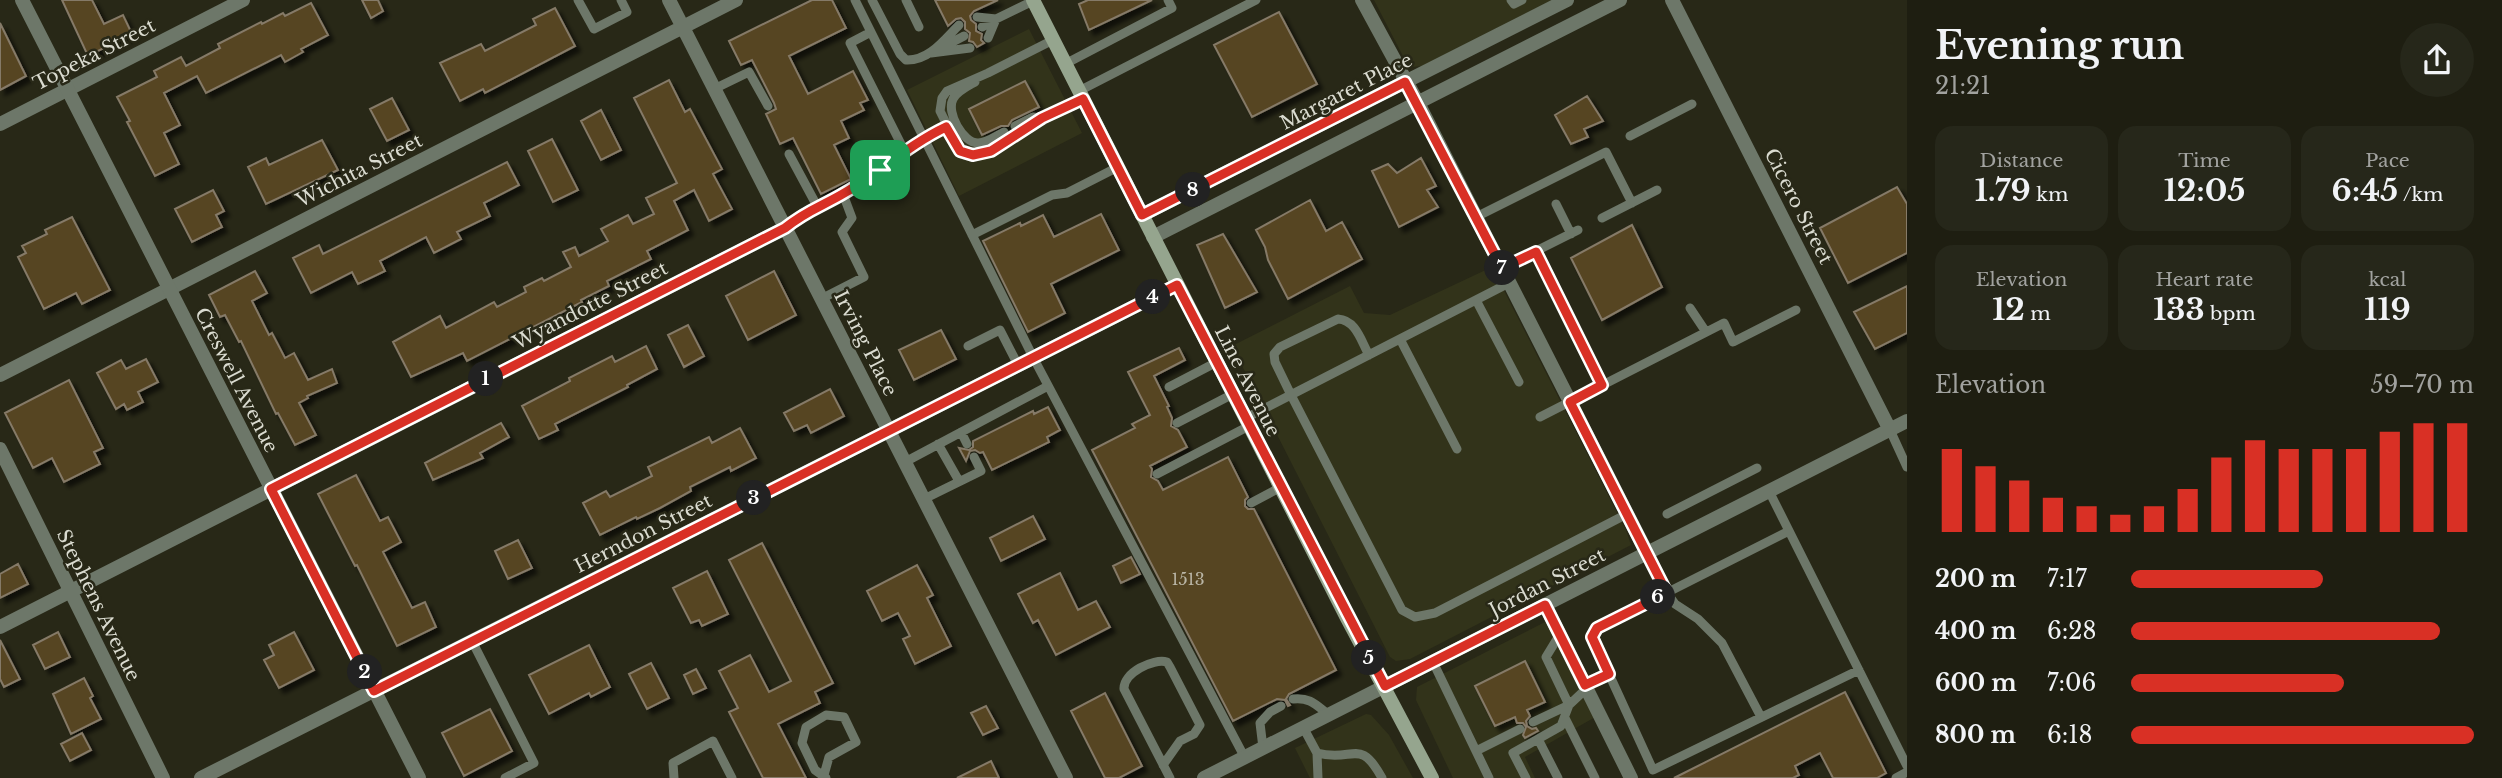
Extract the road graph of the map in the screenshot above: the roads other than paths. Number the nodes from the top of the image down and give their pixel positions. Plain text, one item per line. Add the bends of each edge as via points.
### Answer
1 (22, 0) edge
2 (243, 0) edge
3 (578, 0) edge
4 (621, 0) edge
5 (669, 0) edge
6 (736, 0) edge
7 (855, 0) edge
8 (872, 0) edge
9 (906, 0) edge
10 (1034, 0) edge
11 (1168, 0) edge
12 (1256, 0) edge
13 (1362, 0) edge
14 (1511, 0) edge
15 (1522, 0) edge
16 (1567, 0) edge
17 (1620, 0) edge
18 (1672, 0) edge
19 (996, 19) junction
20 (683, 27) junction
21 (919, 27) dead end
22 (871, 32) junction
23 (1053, 40) junction
24 (931, 53) junction
25 (1065, 64) junction
26 (988, 73) junction
27 (1405, 82) junction
28 (68, 89) junction
29 (715, 89) junction
30 (1081, 95) junction
31 (1418, 103) junction
32 (1692, 104) dead end
33 (768, 106) dead end
34 (1042, 118) junction
35 (0, 124) edge
36 (1015, 126) dead end
37 (946, 127) junction
38 (1004, 132) dead end
39 (1630, 136) dead end
40 (924, 138) junction
41 (905, 152) junction
42 (789, 153) dead end
43 (1118, 167) junction
44 (1657, 190) dead end
45 (843, 194) junction
46 (1632, 203) junction
47 (1556, 204) dead end
48 (817, 206) junction
49 (1142, 215) junction
50 (1476, 217) junction
51 (1602, 218) dead end
52 (785, 228) junction
53 (972, 235) junction
54 (1153, 237) junction
55 (1536, 252) junction
56 (1502, 268) junction
57 (1509, 283) junction
58 (1177, 285) junction
59 (169, 289) junction
60 (821, 299) junction
61 (1476, 300) junction
62 (1690, 308) dead end
63 (1796, 310) dead end
64 (1706, 332) junction
65 (1400, 339) junction
66 (968, 346) dead end
67 (1369, 355) junction
68 (1033, 357) junction
69 (1217, 362) junction
70 (1018, 365) junction
71 (0, 375) edge
72 (1519, 382) dead end
73 (1602, 385) junction
74 (1048, 386) junction
75 (1170, 387) dead end
76 (1233, 394) junction
77 (1292, 395) junction
78 (1570, 402) junction
79 (1539, 416) dead end
80 (1907, 421) edge
81 (1247, 422) junction
82 (1177, 423) dead end
83 (889, 430) junction
84 (1890, 430) junction
85 (961, 432) junction
86 (938, 444) junction
87 (967, 444) dead end
88 (0, 449) edge
89 (1457, 449) dead end
90 (974, 457) dead end
91 (905, 462) junction
92 (1907, 467) edge
93 (1757, 468) dead end
94 (1157, 474) dead end
95 (958, 481) junction
96 (1281, 487) junction
97 (271, 489) junction
98 (1769, 491) junction
99 (924, 499) junction
100 (1251, 503) dead end
101 (1628, 514) junction
102 (1667, 514) dead end
103 (1788, 531) junction
104 (1647, 553) junction
105 (71, 591) junction
106 (1667, 593) junction
107 (1545, 605) junction
108 (0, 628) edge
109 (1559, 634) junction
110 (472, 642) junction
111 (1433, 662) junction
112 (1859, 670) junction
113 (1609, 674) junction
114 (1385, 686) junction
115 (1586, 687) junction
116 (374, 691) junction
117 (1293, 699) dead end
118 (1569, 705) junction
119 (1281, 706) dead end
120 (1329, 715) junction
121 (1761, 717) junction
122 (1565, 718) junction
123 (1533, 722) dead end
124 (1303, 727) junction
125 (1520, 729) dead end
126 (1538, 739) junction
127 (1264, 748) junction
128 (1476, 751) junction
129 (1317, 753) junction
130 (1245, 758) junction
131 (1163, 765) junction
132 (1907, 766) edge
133 (1907, 772) edge
134 (1655, 774) edge
135 (825, 776) edge
136 (163, 778) edge
137 (201, 778) edge
138 (419, 778) edge
139 (505, 778) edge
140 (674, 778) edge
141 (732, 778) edge
142 (1066, 778) edge
143 (1170, 778) edge
144 (1204, 778) edge
145 (1318, 778) edge
146 (1382, 778) edge
147 (1432, 778) edge
148 (1489, 778) edge
149 (1525, 778) edge
150 (1558, 778) edge
151 (1595, 778) edge
152 (1631, 778) edge
153 (1896, 778) edge

1 - 28 street, Creswell Avenue
2 - 28 street, Topeka Street
3 - 4 lane via 594,29 627,12
5 - 20 street, Irving Place
6 - 20 street, Wichita Street
7 - 22 lane
8 - 24 lane via 906,60
9 - 21 lane
10 - 19 lane
10 - 23 main road, Line Avenue
11 - 25 lane via 1172,8
12 - 30 lane
13 - 27 street
14 - 15 lane via 1514,4
16 - 27 street, Margaret Place
17 - 31 street
18 - 84 street, Cicero Street
19 - 19 lane via 982,27
20 - 29 street, Irving Place
20 - 59 street, Wichita Street
22 - 40 lane
22 - 41 lane via 850,43
23 - 25 main road, Line Avenue
23 - 26 lane
24 - 24 lane via 964,36
25 - 30 main road, Line Avenue
26 - 37 lane via 947,91 940,111
26 - 38 lane via 957,94 951,104 953,114 971,142 982,143
27 - 31 street
27 - 49 street, Margaret Place
28 - 35 street, Topeka Street
28 - 59 street, Creswell Avenue
29 - 33 lane via 749,72
29 - 52 street, Irving Place
30 - 34 lane
30 - 43 main road, Line Avenue
31 - 50 street
31 - 54 street
32 - 39 lane
34 - 36 lane via 1033,117
34 - 37 lane via 991,151 973,155 960,151
37 - 40 lane
40 - 41 lane
40 - 53 lane
41 - 45 lane
42 - 48 lane
43 - 49 main road, Line Avenue
43 - 53 lane
44 - 46 lane
45 - 48 lane
45 - 60 lane via 852,218 842,232 864,277
46 - 50 lane via 1606,152
46 - 51 lane
47 - 55 lane via 1574,232
48 - 52 lane
49 - 54 main road, Line Avenue
50 - 56 street
52 - 60 street, Irving Place
52 - 97 street, Wyandotte Street
53 - 68 lane
54 - 58 main road, Line Avenue
55 - 56 lane
55 - 73 lane
56 - 57 street
57 - 61 lane
57 - 78 street
58 - 68 street, Herndon Street
58 - 69 main road, Line Avenue
59 - 71 street, Wichita Street
59 - 97 street, Creswell Avenue
60 - 83 street, Irving Place
61 - 65 lane
61 - 72 lane
62 - 64 lane
63 - 64 lane via 1733,342 1724,323
64 - 73 lane
65 - 67 lane
65 - 89 lane
66 - 70 lane via 1000,330
67 - 77 lane
67 - 77 lane via 1347,319 1280,347 1275,362
68 - 70 street, Herndon Street
68 - 74 lane
69 - 75 lane
69 - 76 main road, Line Avenue
70 - 83 street, Herndon Street
73 - 78 lane
74 - 85 lane
74 - 130 lane
76 - 81 main road, Line Avenue
76 - 82 lane
77 - 81 lane
77 - 101 lane via 1402,611 1415,617 1435,613
78 - 79 lane
78 - 101 street
80 - 84 street, Jordan Street
81 - 94 lane
81 - 96 main road, Line Avenue
83 - 91 street, Irving Place
83 - 110 street, Herndon Street
84 - 92 lane
84 - 98 street, Jordan Street
85 - 86 lane
85 - 87 lane
86 - 91 lane
86 - 95 lane
88 - 105 street, Stephens Avenue
90 - 95 lane via 981,471
91 - 99 street, Irving Place
93 - 102 lane
95 - 99 lane
96 - 100 lane
96 - 114 main road, Line Avenue
97 - 105 street, Wyandotte Street
97 - 116 street, Creswell Avenue
98 - 103 lane
98 - 104 street, Jordan Street
99 - 142 street, Irving Place
101 - 104 street
103 - 106 lane
103 - 112 lane
104 - 106 lane
104 - 107 street, Jordan Street
105 - 108 street, Wyandotte Street
105 - 136 street, Stephens Avenue
106 - 113 lane via 1597,628 1592,637
106 - 121 lane via 1722,643
107 - 109 street
107 - 111 street, Jordan Street
109 - 115 street
109 - 118 lane via 1546,657
110 - 116 street, Herndon Street
110 - 139 lane via 534,763
111 - 114 street, Jordan Street
111 - 128 lane
112 - 121 lane
112 - 132 lane
113 - 115 lane
113 - 134 lane
114 - 120 street, Jordan Street
114 - 147 main road, Line Avenue
115 - 118 lane
115 - 152 street
116 - 137 street, Herndon Street
116 - 138 street, Creswell Avenue
117 - 120 lane via 1312,701
118 - 122 lane
118 - 123 lane
119 - 127 lane via 1261,723
120 - 124 street, Jordan Street
121 - 134 lane
122 - 126 lane via 1561,726
122 - 151 lane
124 - 127 street, Jordan Street
124 - 129 lane
125 - 128 lane
126 - 149 lane via 1513,752
126 - 150 lane
127 - 130 street, Jordan Street
128 - 148 lane
129 - 145 lane
129 - 146 lane via 1331,757 1361,753 1372,759
130 - 144 street, Jordan Street
131 - 131 lane via 1124,683 1156,661 1167,662 1200,725 1180,741
131 - 143 lane
133 - 153 lane
135 - 135 lane via 829,757 856,742 844,717 826,715 806,727 802,743 815,770
140 - 141 lane via 673,763 713,741

